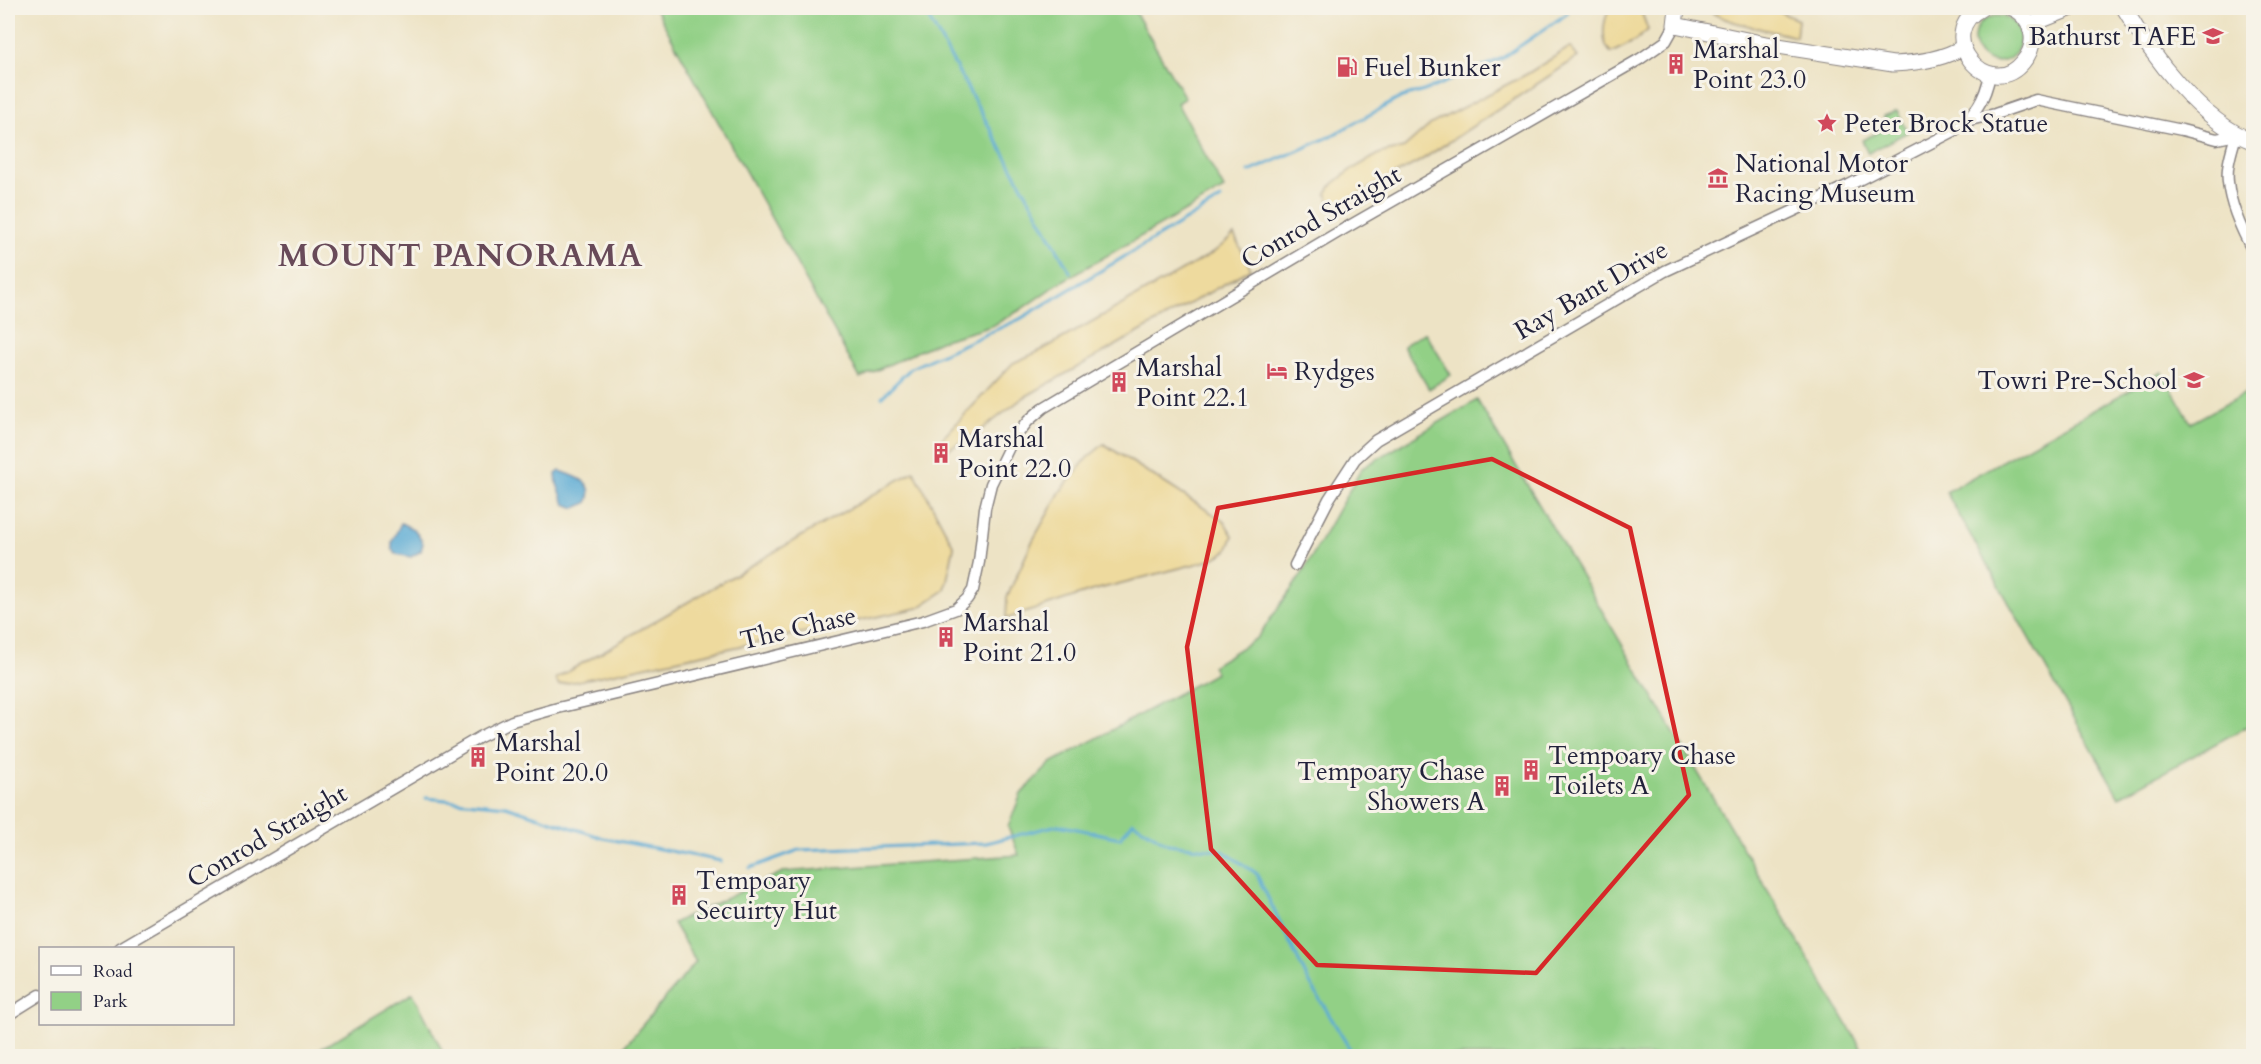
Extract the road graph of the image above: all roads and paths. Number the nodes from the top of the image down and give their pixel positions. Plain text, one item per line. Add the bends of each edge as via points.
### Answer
1 (1677, 8) edge
2 (1982, 8) edge
3 (2011, 8) edge
4 (2072, 8) edge
5 (2124, 8) edge
6 (1675, 25) junction
7 (2029, 26) junction
8 (1963, 46) junction
9 (1990, 74) junction
10 (1966, 121) junction
11 (2236, 135) junction
12 (2253, 142) edge
13 (2253, 253) edge
14 (1043, 408) joint
15 (1295, 565) dead end
16 (438, 762) joint
17 (122, 947) edge
18 (39, 996) edge
19 (8, 1014) edge

1 - 6 street
2 - 8 street via 1964,27
3 - 7 street via 2024,16
4 - 7 street
5 - 11 street via 2167,72
6 - 8 street via 1893,64 1954,53
6 - 14 street, Conrod Straight via 1666,41 1622,69
7 - 9 street via 2032,36 2028,57 2012,71
8 - 9 street via 1973,64
9 - 10 street, Ray Bant Drive via 1986,95
10 - 11 street, Ray Bant Drive via 2036,100 2217,140
10 - 15 street, Ray Bant Drive via 1869,175 1665,271 1376,440 1348,469
11 - 12 street
11 - 13 street via 2228,183
14 - 16 street, The Chase via 1012,441 998,468 987,498 976,579 967,599 956,609 922,621 531,715 498,728
16 - 17 street, Conrod Straight
18 - 19 street

